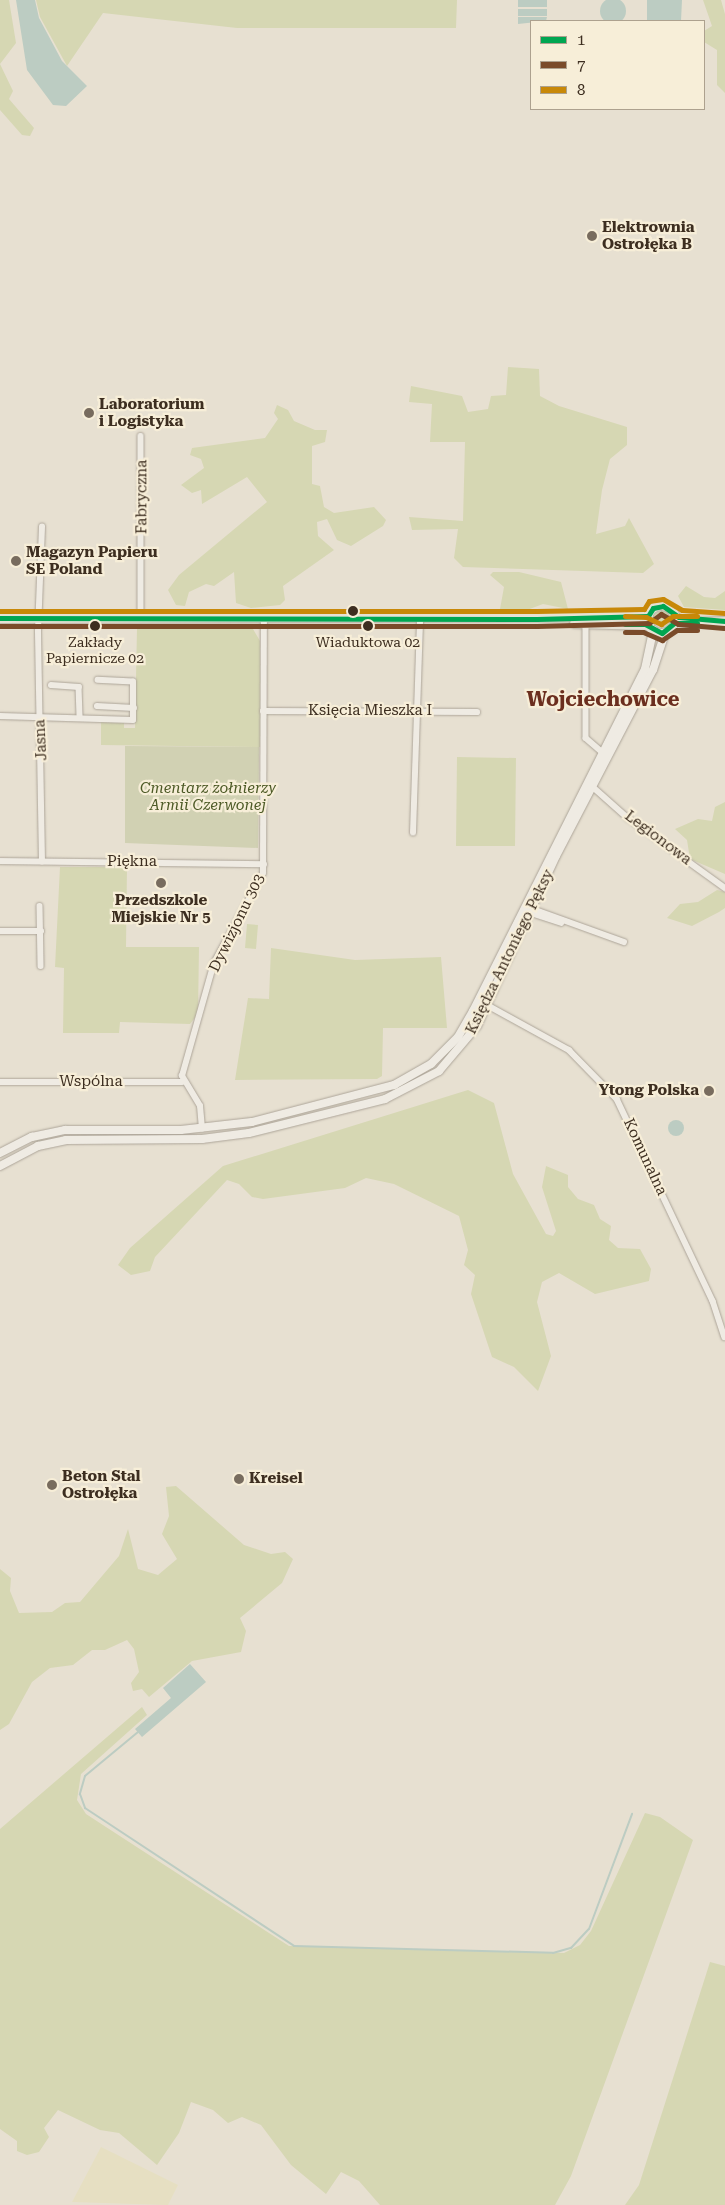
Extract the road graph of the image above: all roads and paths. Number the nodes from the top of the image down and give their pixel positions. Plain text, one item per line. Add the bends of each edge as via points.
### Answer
1 (141, 436) dead end
2 (42, 527) dead end
3 (0, 618) edge
4 (39, 618) junction
5 (264, 618) junction
6 (142, 619) junction
7 (420, 619) junction
8 (536, 619) junction
9 (674, 620) junction
10 (725, 621) edge
11 (586, 624) junction
12 (650, 624) junction
13 (665, 632) junction
14 (98, 680) dead end
15 (51, 685) dead end
16 (97, 706) dead end
17 (134, 708) junction
18 (417, 710) junction
19 (263, 711) junction
20 (477, 712) dead end
21 (0, 716) edge
22 (40, 716) junction
23 (80, 717) junction
24 (602, 752) junction
25 (592, 786) junction
26 (412, 833) dead end
27 (0, 861) edge
28 (42, 862) junction
29 (264, 864) junction
30 (725, 888) edge
31 (40, 906) dead end
32 (523, 906) junction
33 (532, 912) junction
34 (41, 931) junction
35 (0, 932) edge
36 (624, 942) dead end
37 (41, 966) dead end
38 (487, 1006) junction
39 (0, 1082) edge
40 (182, 1082) junction
41 (202, 1129) junction
42 (0, 1153) edge
43 (0, 1166) edge
44 (725, 1337) edge

1 - 6 street, Fabryczna
2 - 4 street, Jasna
3 - 4 main road
4 - 6 main road
4 - 22 street, Jasna
5 - 6 main road
5 - 7 main road
5 - 19 street, Dywizjonu 303
7 - 8 main road
7 - 18 street
8 - 11 main road
8 - 12 main road
9 - 10 main road
9 - 12 main road via 659,606
9 - 13 main road
11 - 12 main road
11 - 24 street via 586,738
12 - 13 main road
12 - 24 main road, Księdza Antoniego Pęksy via 645,669
13 - 25 main road, Księdza Antoniego Pęksy via 653,670
14 - 17 street via 132,681
15 - 23 street via 79,687
16 - 17 street
17 - 23 street via 133,720
18 - 19 street, Księcia Mieszka I
18 - 20 street, Księcia Mieszka I
18 - 26 street
19 - 29 street, Dywizjonu 303
21 - 22 street
22 - 23 street
22 - 28 street, Jasna
24 - 32 main road, Księdza Antoniego Pęksy
25 - 30 street, Legionowa via 628,818
25 - 33 main road, Księdza Antoniego Pęksy
27 - 28 street, Piękna
28 - 29 street, Piękna
29 - 40 street, Dywizjonu 303 via 262,877 214,963
31 - 34 street
32 - 33 street
32 - 41 main road, Księdza Antoniego Pęksy via 465,1026 424,1069 378,1090 252,1122
33 - 36 street
33 - 38 main road, Księdza Antoniego Pęksy
34 - 35 street
34 - 37 street
38 - 43 main road, Księdza Antoniego Pęksy via 467,1042 446,1065 422,1083 385,1099 231,1136 51,1142
38 - 44 street, Komunalna via 569,1050 617,1099 713,1301
39 - 40 street, Wspólna
40 - 41 street via 200,1106
41 - 42 main road, Księdza Antoniego Pęksy via 65,1130 32,1137

